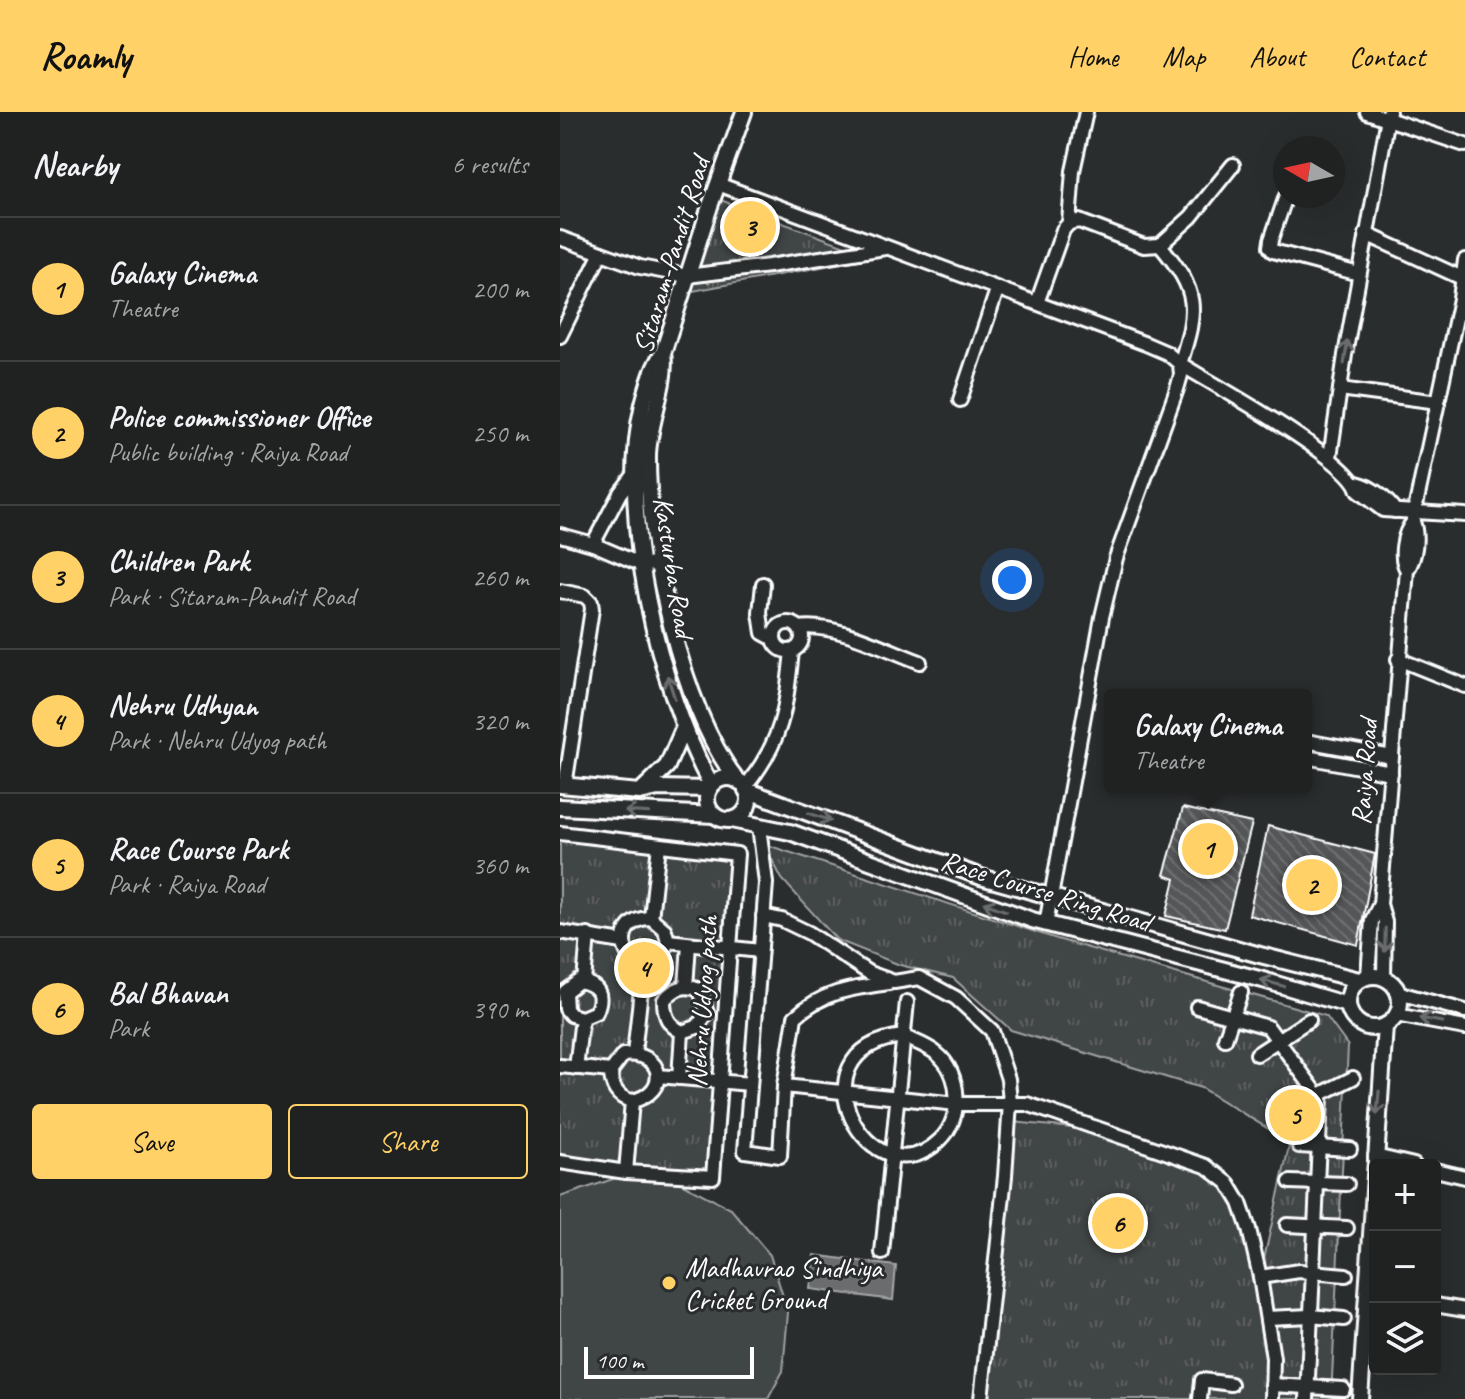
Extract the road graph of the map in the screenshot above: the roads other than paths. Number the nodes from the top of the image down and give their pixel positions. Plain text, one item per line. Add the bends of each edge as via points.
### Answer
1 (744, 112) edge
2 (1086, 112) edge
3 (1367, 112) edge
4 (1388, 114) edge
5 (1465, 145) edge
6 (1233, 165) dead end
7 (718, 184) junction
8 (1282, 208) edge
9 (1069, 223) junction
10 (1366, 234) junction
11 (560, 238) edge
12 (1160, 245) junction
13 (888, 248) junction
14 (601, 253) junction
15 (1465, 260) edge
16 (1359, 274) junction
17 (687, 276) junction
18 (1462, 278) junction
19 (997, 290) junction
20 (1462, 299) edge
21 (1037, 303) junction
22 (560, 336) edge
23 (663, 353) junction
24 (1180, 364) junction
25 (1340, 389) junction
26 (960, 400) dead end
27 (1438, 402) junction
28 (1330, 457) junction
29 (634, 475) junction
30 (1465, 515) edge
31 (1414, 517) junction
32 (560, 535) edge
33 (593, 544) junction
34 (650, 564) junction
35 (763, 584) dead end
36 (560, 591) edge
37 (799, 628) junction
38 (774, 639) junction
39 (792, 651) junction
40 (1398, 659) junction
41 (920, 662) dead end
42 (1465, 686) edge
43 (684, 727) junction
44 (1312, 742) edge
45 (1392, 757) junction
46 (1312, 758) edge
47 (1391, 773) junction
48 (563, 785) edge
49 (743, 786) junction
50 (710, 787) junction
51 (640, 792) junction
52 (560, 807) edge
53 (714, 815) junction
54 (731, 820) junction
55 (759, 826) junction
56 (560, 833) edge
57 (659, 845) junction
58 (1049, 898) junction
59 (1380, 904) junction
60 (763, 916) junction
61 (651, 918) junction
62 (1046, 924) junction
63 (560, 932) edge
64 (588, 935) junction
65 (668, 941) junction
66 (623, 942) junction
67 (689, 944) junction
68 (760, 951) junction
69 (644, 962) junction
70 (1384, 977) junction
71 (1363, 978) junction
72 (584, 982) junction
73 (894, 982) junction
74 (686, 987) junction
75 (1241, 992) dead end
76 (1399, 993) junction
77 (907, 1002) dead end
78 (1347, 1005) junction
79 (1197, 1007) dead end
80 (1465, 1011) edge
81 (1231, 1017) junction
82 (582, 1018) junction
83 (1309, 1020) dead end
84 (1391, 1020) junction
85 (1465, 1028) edge
86 (682, 1032) junction
87 (903, 1036) junction
88 (1225, 1039) dead end
89 (1279, 1041) junction
90 (634, 1054) junction
91 (1257, 1054) dead end
92 (560, 1066) edge
93 (576, 1068) junction
94 (611, 1071) junction
95 (658, 1076) junction
96 (679, 1078) junction
97 (1353, 1078) dead end
98 (720, 1082) junction
99 (750, 1084) junction
100 (784, 1086) junction
101 (844, 1092) junction
102 (1318, 1094) junction
103 (898, 1096) junction
104 (632, 1101) junction
105 (1010, 1103) junction
106 (957, 1104) junction
107 (1321, 1146) junction
108 (1350, 1149) dead end
109 (1375, 1156) junction
110 (891, 1157) junction
111 (1388, 1159) edge
112 (560, 1162) edge
113 (1441, 1171) edge
114 (626, 1172) junction
115 (1465, 1177) edge
116 (1290, 1182) dead end
117 (1319, 1184) junction
118 (1347, 1184) dead end
119 (1287, 1225) dead end
120 (1316, 1227) junction
121 (1347, 1228) dead end
122 (1372, 1231) edge
123 (882, 1253) dead end
124 (1311, 1273) junction
125 (1346, 1275) dead end
126 (1260, 1277) junction
127 (1369, 1303) edge
128 (1441, 1306) edge
129 (1465, 1310) edge
130 (1310, 1316) junction
131 (1267, 1318) junction
132 (1344, 1319) dead end
133 (1231, 1384) dead end
134 (1272, 1385) junction
135 (1343, 1389) dead end
136 (1307, 1392) edge
137 (981, 1399) edge
138 (1200, 1399) edge
139 (1272, 1399) edge
140 (1360, 1399) edge

1 - 7 main road, Sitaram-Pandit Road
2 - 9 street
3 - 4 street
4 - 5 street
4 - 10 street
6 - 12 street via 1191,217
7 - 13 street
7 - 17 main road, Sitaram-Pandit Road
8 - 16 street via 1271,240 1273,251
9 - 12 street via 1079,221 1144,246
9 - 21 street
10 - 16 street
10 - 18 street
11 - 14 street
12 - 24 street via 1186,279 1192,297 1194,317
13 - 17 street
13 - 19 street
14 - 17 street
14 - 22 street
15 - 18 street, Raiya Road
25 -> 16 street
17 - 23 main road, Sitaram-Pandit Road
18 - 20 street, Raiya Road
19 - 21 street
19 - 26 street
20 - 27 street, Raiya Road
21 - 24 street via 1167,353
23 - 29 main road, Kasturba Road via 646,394
23 - 34 main road, Sitaram-Pandit Road via 665,367 649,432
24 - 28 street
24 - 58 street via 1177,389 1116,558
25 - 27 street
25 - 28 street
27 - 31 street, Raiya Road
28 - 31 street via 1395,511
29 - 33 street
29 - 34 main road, Kasturba Road
30 - 31 street
31 - 40 street, Raiya Road via 1406,529
32 - 33 street
33 - 34 street
43 -> 34 main road, Kasturba Road via 664,662
34 - 49 main road, Sitaram-Pandit Road via 704,721
35 - 38 street via 760,627
36 - 48 street via 585,596 592,609
37 - 38 street via 782,624
37 - 39 street via 802,641
37 - 41 street via 834,630
38 - 39 street via 782,650
39 - 49 street via 775,741
40 - 42 street
40 - 45 street, Raiya Road
43 - 50 main road, Kasturba Road
43 - 51 main road via 667,766
44 - 45 street
45 - 47 street, Raiya Road
46 - 47 street
47 - 59 street, Raiya Road
48 - 51 main road
49 - 50 main road via 722,779
49 - 54 main road via 749,803
49 -> 58 main road, Race Course Ring Road via 933,860
50 - 51 main road
50 - 53 main road via 707,805
53 -> 52 main road
53 - 54 main road
54 - 55 main road, Race Course Ring Road
55 - 60 street via 766,883
62 -> 55 main road, Race Course Ring Road via 790,832
56 - 57 street, Nehru Udyog path
57 - 61 street
57 - 98 street, Nehru Udyog path via 737,854
58 - 62 street
58 - 71 main road, Race Course Ring Road
59 -> 70 street via 1385,922
59 - 71 street, Raiya Road via 1372,920
60 - 68 street
60 - 73 street via 809,933 869,973
61 - 65 street via 665,930
61 - 66 street via 633,922
78 -> 62 main road, Race Course Ring Road
63 - 64 street
64 - 66 street
64 - 72 street
65 - 67 street
65 - 69 street via 659,956
66 - 69 street via 629,956
67 - 68 street
67 - 74 street
68 - 99 street
69 - 90 street
70 - 71 main road
70 - 76 main road
71 - 78 main road via 1350,990
72 - 82 street via 598,990 601,1001 596,1012
72 - 82 street via 571,985 564,1001 571,1015
73 - 100 street via 822,996 795,1017
73 - 105 street via 919,978 956,998 992,1031
74 - 86 street via 664,1000 672,1027
74 - 86 street via 700,990 707,1013 697,1027
75 - 81 street
76 - 80 street
76 - 84 main road via 1399,1008
77 - 87 street
78 - 84 main road via 1359,1024 1372,1028
79 - 81 street
81 - 88 street
81 - 89 street via 1268,1027
82 - 93 street
83 - 89 street
85 -> 84 street via 1429,1019
84 -> 109 main road
86 - 96 street
87 - 101 street via 858,1053
87 - 103 street
87 - 106 street via 949,1065
89 - 91 street
89 - 102 street
90 - 94 street via 623,1055
90 - 95 street via 648,1057
92 - 93 street
93 - 94 street
94 - 104 street via 619,1095
95 - 96 street
95 - 104 street via 647,1096
96 - 98 street
97 - 102 street
98 - 99 street
98 - 114 street, Nehru Udyog path via 713,1177
99 - 100 street via 745,1151 780,1156
100 - 101 street
101 - 103 street
101 - 110 street via 854,1127
102 - 107 street
102 - 107 street via 1297,1106 1297,1128 1299,1146
103 - 106 street
103 - 110 street
104 - 114 street
105 - 106 street
105 - 126 street via 1027,1104 1206,1166 1228,1183 1240,1203
105 - 137 street
106 - 110 street via 946,1134 934,1145
107 - 108 street
107 - 117 street
109 - 111 street
109 - 122 main road
110 - 123 street
112 - 114 street, Nehru Udyog path
113 - 115 street
116 - 117 street
117 - 118 street
117 - 120 street
119 - 120 street
120 - 121 street
120 - 124 street
124 - 125 street
124 - 126 street
124 - 130 street
126 - 131 street
127 - 140 main road
128 - 129 street
130 - 131 street
130 - 132 street
130 - 136 street
131 - 134 street
133 - 138 street via 1202,1380
134 - 136 street
134 - 139 street
135 - 136 street

